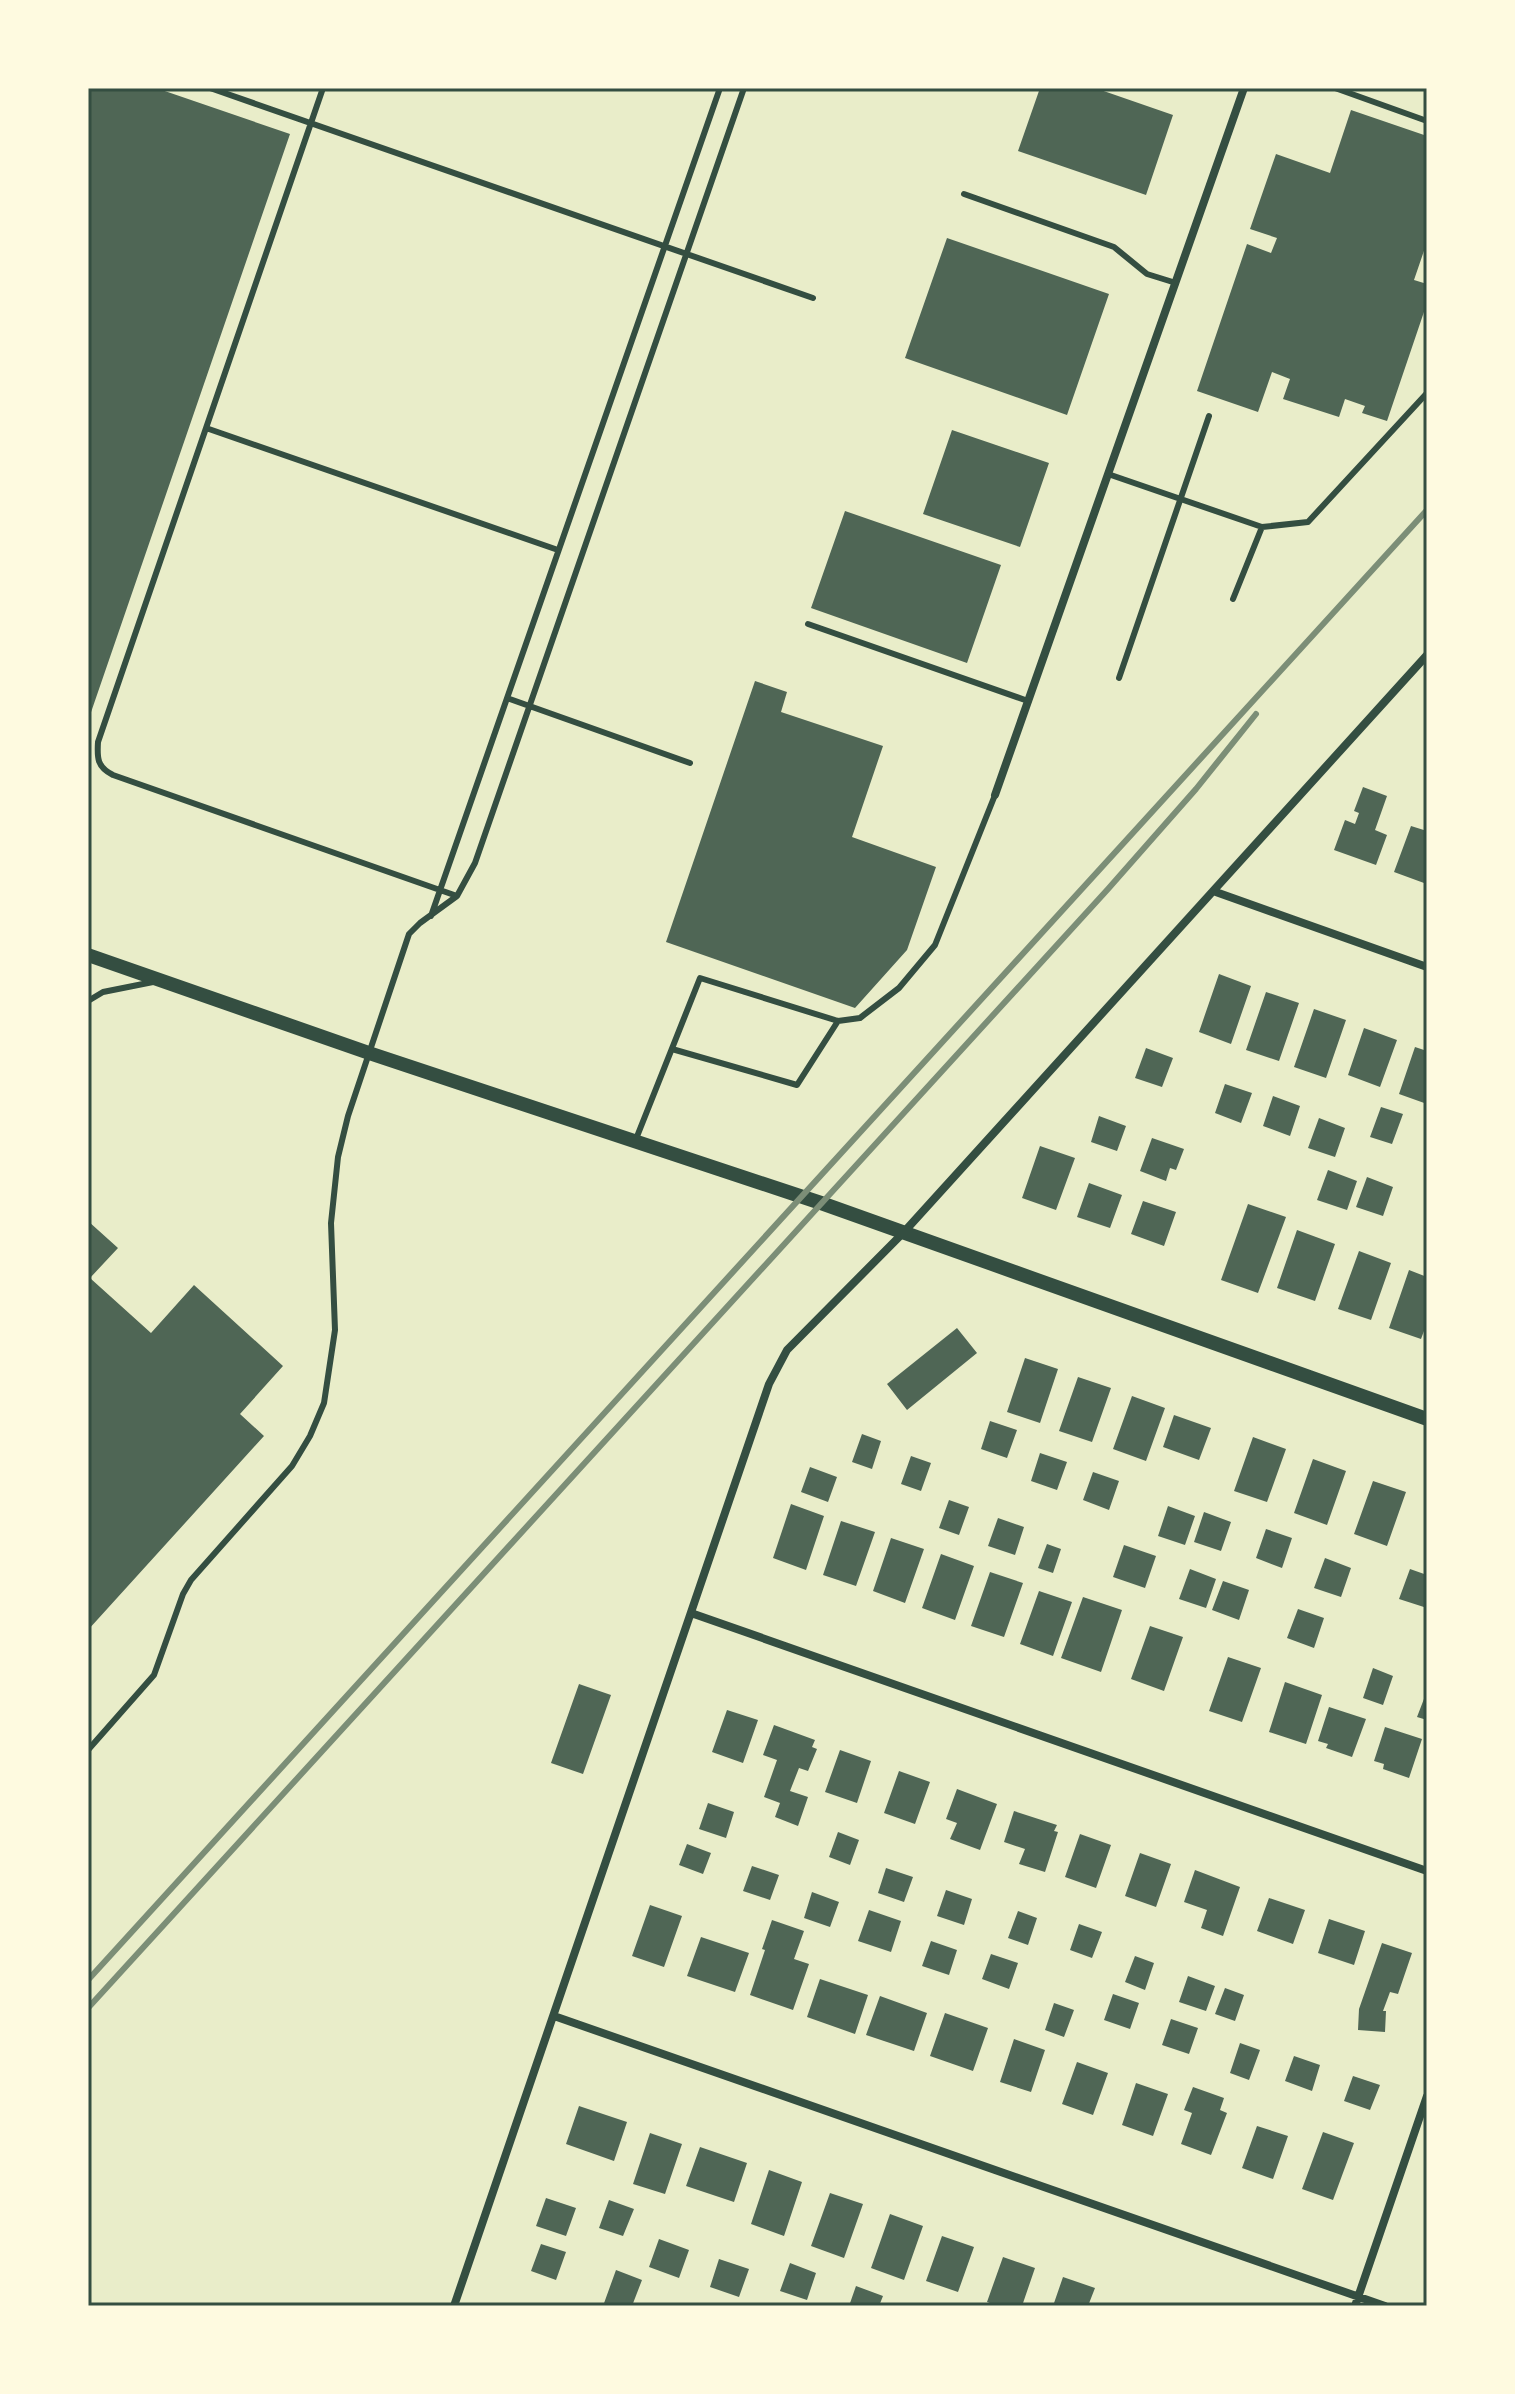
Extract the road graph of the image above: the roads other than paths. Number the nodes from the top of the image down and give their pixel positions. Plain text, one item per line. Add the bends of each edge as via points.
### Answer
1 (210, 88) edge
2 (323, 88) edge
3 (720, 88) edge
4 (744, 88) edge
5 (1244, 88) edge
6 (1335, 88) edge
7 (1427, 121) edge
8 (311, 123) junction
9 (964, 194) dead end
10 (664, 247) junction
11 (686, 255) junction
12 (1176, 283) junction
13 (813, 298) dead end
14 (1427, 393) edge
15 (1209, 416) dead end
16 (206, 428) junction
17 (1108, 474) junction
18 (1180, 499) junction
19 (1262, 527) junction
20 (558, 550) junction
21 (1233, 599) dead end
22 (808, 624) dead end
23 (1427, 655) edge
24 (1119, 678) dead end
25 (507, 698) junction
26 (1028, 701) junction
27 (530, 706) junction
28 (690, 763) dead end
29 (995, 795) joint
30 (440, 889) junction
31 (1213, 891) junction
32 (457, 896) junction
33 (431, 916) junction
34 (88, 955) edge
35 (1427, 967) edge
36 (162, 981) junction
37 (88, 1001) edge
38 (838, 1021) junction
39 (672, 1049) junction
40 (369, 1053) junction
41 (636, 1139) junction
42 (904, 1232) junction
43 (1427, 1419) edge
44 (691, 1613) junction
45 (88, 1750) edge
46 (1427, 1871) edge
47 (554, 2016) junction
48 (1427, 2096) edge
49 (1356, 2301) edge
50 (454, 2306) edge
51 (1385, 2306) edge

1 - 8 lane
2 - 8 lane
3 - 10 lane
4 - 11 lane
5 - 12 street
6 - 7 lane
8 - 10 lane
8 - 16 lane
9 - 12 lane via 1114,247 1147,274
10 - 11 lane
10 - 20 lane
11 - 13 lane
11 - 27 lane
12 - 17 street
14 - 19 lane via 1308,522
15 - 18 lane
16 - 20 lane
16 - 30 lane via 98,742 98,763 113,775
17 - 18 lane
17 - 26 street
18 - 19 lane
18 - 24 lane
19 - 21 lane
20 - 25 lane
22 - 26 lane
23 - 31 street
25 - 27 lane
25 - 30 lane
26 - 29 street
27 - 28 lane
27 - 32 lane via 475,863
29 - 38 lane via 935,945 899,988 860,1018
30 - 32 lane
30 - 33 lane
31 - 35 street
31 - 42 street
32 - 33 lane
33 - 40 lane via 409,934
34 - 36 street
36 - 37 lane via 103,992
36 - 40 street
38 - 39 lane via 797,1085
38 - 39 lane via 700,978
39 - 41 lane
40 - 41 street
40 - 45 lane via 338,1157 331,1223 335,1330 324,1403 292,1466 191,1580 154,1675
41 - 42 street
42 - 43 street
42 - 44 street via 787,1350 769,1384
44 - 46 street
44 - 47 street
47 - 49 street
47 - 50 street
48 - 49 street
49 - 51 street

